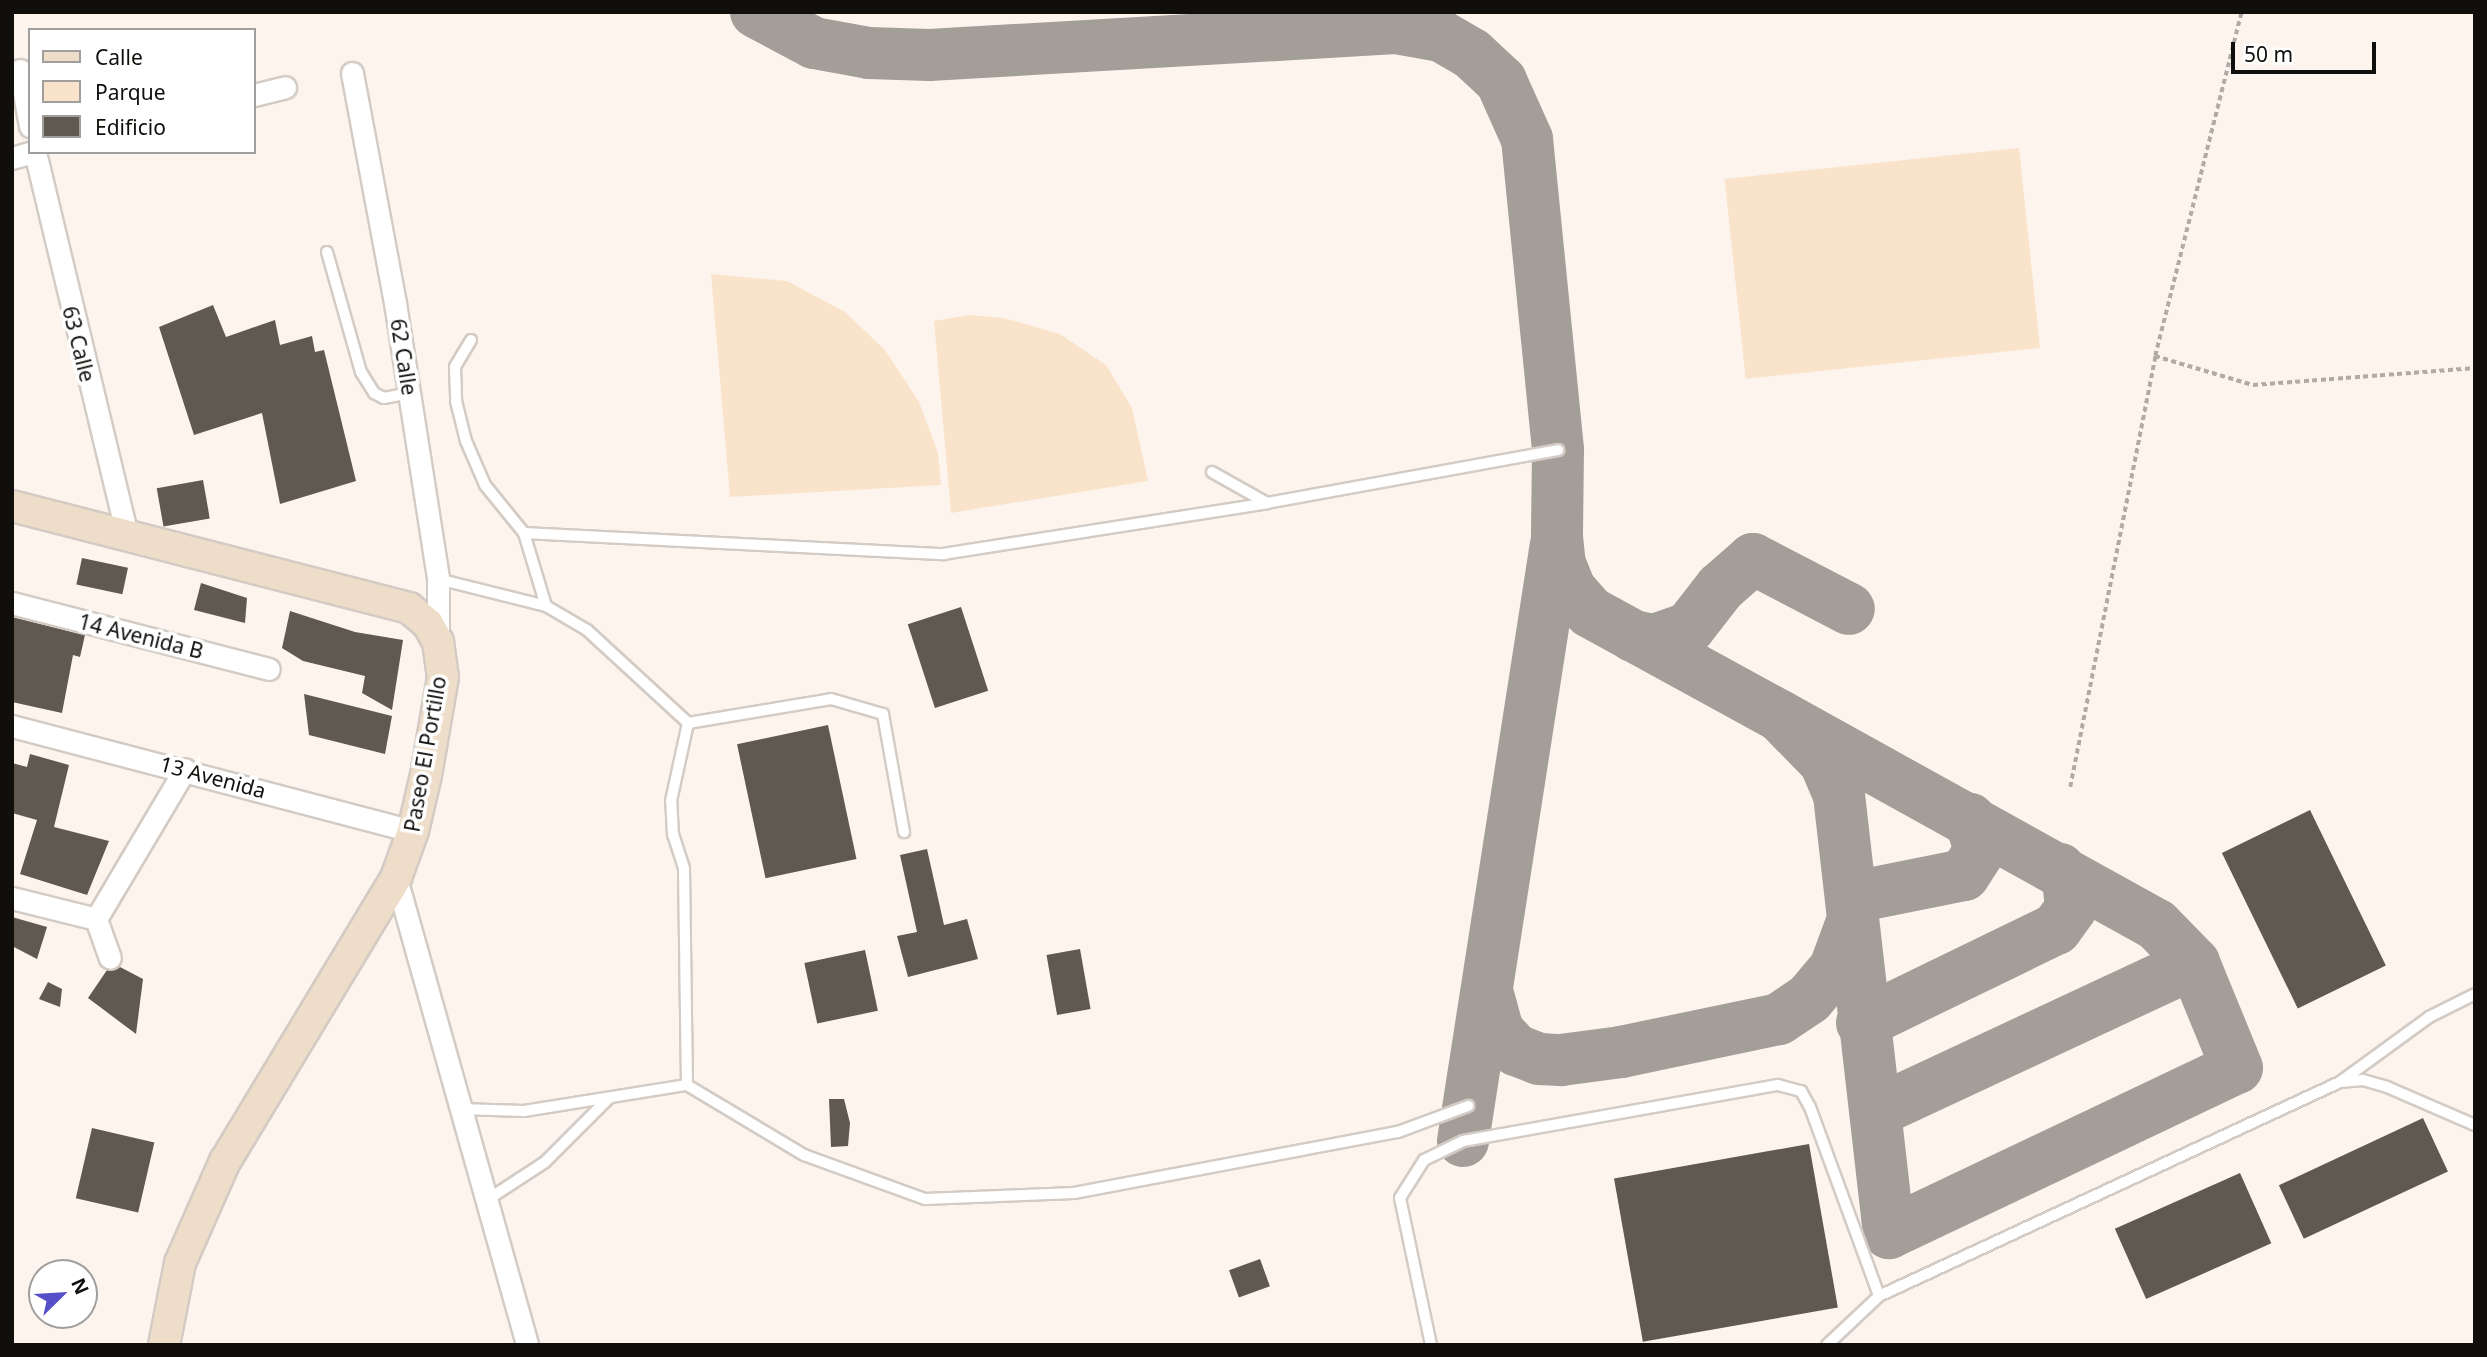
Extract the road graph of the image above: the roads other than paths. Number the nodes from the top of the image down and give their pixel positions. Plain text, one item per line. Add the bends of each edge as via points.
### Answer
1 (20, 69) dead end
2 (352, 73) dead end
3 (285, 88) dead end
4 (256, 95) edge
5 (28, 115) edge
6 (34, 154) edge
7 (327, 252) dead end
8 (471, 340) dead end
9 (409, 393) junction
10 (1559, 450) dead end
11 (1212, 472) dead end
12 (1267, 503) junction
13 (12, 506) edge
14 (524, 533) junction
15 (127, 535) junction
16 (438, 579) junction
17 (12, 603) edge
18 (546, 606) junction
19 (438, 642) junction
20 (269, 669) dead end
21 (688, 723) junction
22 (12, 726) edge
23 (185, 769) junction
24 (413, 831) junction
25 (904, 832) dead end
26 (396, 878) junction
27 (12, 898) edge
28 (96, 919) junction
29 (110, 958) dead end
30 (2475, 993) edge
31 (2340, 1082) junction
32 (687, 1086) junction
33 (609, 1098) junction
34 (1468, 1106) dead end
35 (460, 1109) junction
36 (2475, 1125) edge
37 (487, 1200) junction
38 (1879, 1296) junction
39 (164, 1345) edge
40 (527, 1345) edge
41 (1432, 1345) edge
42 (1827, 1345) edge

1 - 5 street
2 - 9 street, 62 Calle
3 - 4 street
6 - 15 street, 63 Calle
7 - 9 lane via 361,372 374,393 384,398
8 - 14 lane via 455,367 456,401 466,441 485,485
9 - 16 street, 62 Calle
10 - 12 lane
11 - 12 lane
12 - 14 lane via 943,554
13 - 15 main road, Paseo El Portillo
14 - 18 lane
15 - 19 main road, Paseo El Portillo via 410,608 428,624
16 - 18 lane
16 - 19 street, 62 Calle
17 - 20 street, 14 Avenida B
18 - 21 lane via 587,630
19 - 24 main road, Paseo El Portillo via 443,677
21 - 25 lane via 831,699 883,715
21 - 32 lane via 671,801 673,835 684,868
22 - 23 street, 13 Avenida
23 - 24 street, 13 Avenida
23 - 28 street
24 - 26 main road, Paseo El Portillo
26 - 35 street
26 - 39 main road, Paseo El Portillo via 225,1161 180,1263
27 - 28 street
28 - 29 street
30 - 31 lane via 2429,1017
31 - 36 lane via 2363,1080 2387,1087
31 - 38 lane
32 - 33 lane
32 - 34 lane via 804,1155 925,1199 1074,1193 1398,1132
33 - 35 lane via 524,1111
33 - 37 lane via 545,1162
35 - 37 street
37 - 40 street
38 - 41 lane via 1810,1107 1801,1091 1779,1085 1463,1141 1424,1160 1400,1198
38 - 42 lane

